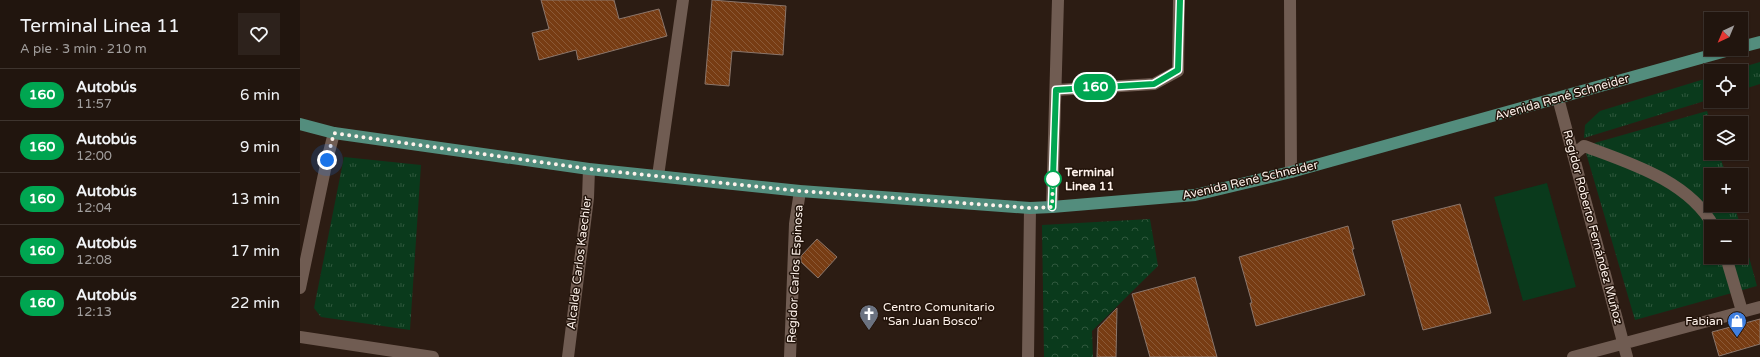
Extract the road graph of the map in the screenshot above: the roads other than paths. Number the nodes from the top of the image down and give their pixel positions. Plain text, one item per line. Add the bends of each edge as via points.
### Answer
1 (683, 0) edge
2 (1058, 0) edge
3 (1180, 0) edge
4 (1290, 0) edge
5 (1760, 42) edge
6 (1748, 45) edge
7 (1709, 56) edge
8 (1056, 90) junction
9 (1558, 98) junction
10 (300, 124) edge
11 (334, 133) junction
12 (1573, 155) junction
13 (589, 169) junction
14 (1290, 172) junction
15 (658, 176) junction
16 (800, 191) junction
17 (1052, 207) junction
18 (1030, 208) junction
19 (1710, 220) edge
20 (1728, 264) edge
21 (300, 288) edge
22 (1760, 306) edge
23 (1742, 311) junction
24 (300, 337) edge
25 (1623, 343) junction
26 (432, 357) edge
27 (568, 357) edge
28 (790, 357) edge
29 (1028, 357) edge
30 (1573, 357) edge
31 (1627, 357) edge

1 - 15 street
2 - 8 street
3 - 8 street via 1178,70 1154,84
4 - 14 street
5 - 6 main road
7 - 9 main road, Avenida René Schneider
8 - 17 street
9 - 12 street, Regidor Roberto Fernández Muñoz
9 - 14 main road, Avenida René Schneider
10 - 11 main road, Avenida René Schneider
11 - 13 main road, Avenida René Schneider
11 - 21 street
12 - 19 street via 1584,146 1638,166 1677,187
12 - 25 street, Regidor Roberto Fernández Muñoz
13 - 15 main road, Avenida René Schneider
13 - 27 street, Alcalde Carlos Kaechler via 588,198
14 - 17 main road, Avenida René Schneider via 1196,195
15 - 16 main road, Avenida René Schneider
16 - 18 main road, Avenida René Schneider
16 - 28 street, Regidor Carlos Espinosa via 795,224
17 - 18 main road, Avenida René Schneider
18 - 29 street
20 - 23 street
22 - 23 street
23 - 25 street
24 - 26 street
25 - 30 street
25 - 31 street, Regidor Roberto Fernández Muñoz

